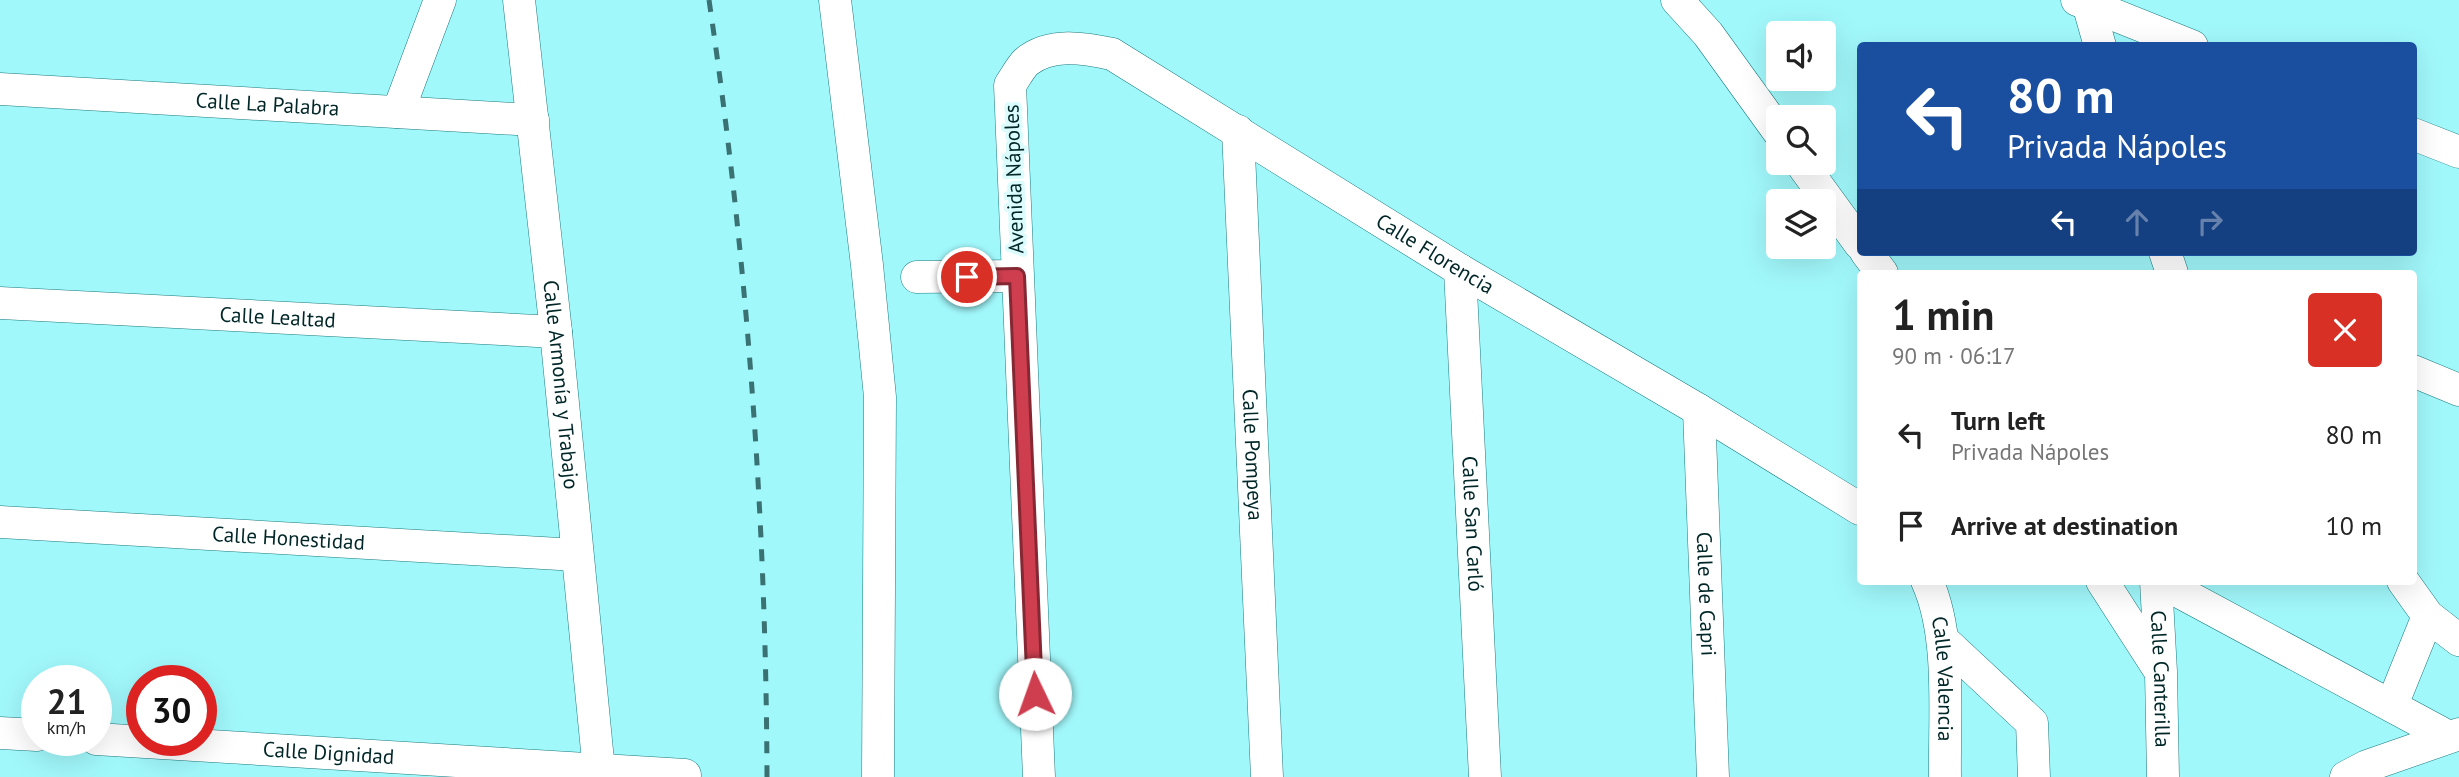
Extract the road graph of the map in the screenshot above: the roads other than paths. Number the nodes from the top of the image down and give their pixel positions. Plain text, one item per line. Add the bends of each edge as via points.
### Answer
1 (440, 0) edge
2 (519, 0) edge
3 (835, 0) edge
4 (1677, 0) edge
5 (2084, 1) edge
6 (2099, 42) edge
7 (2182, 42) edge
8 (1010, 85) joint
9 (0, 89) edge
10 (398, 112) junction
11 (1766, 114) edge
12 (533, 120) junction
13 (1238, 131) junction
14 (2417, 136) edge
15 (2459, 152) edge
16 (1810, 175) edge
17 (1857, 240) edge
18 (1869, 256) edge
19 (1460, 270) junction
20 (1880, 270) edge
21 (1017, 276) junction
22 (917, 277) dead end
23 (0, 303) edge
24 (556, 332) junction
25 (2417, 373) edge
26 (2459, 390) edge
27 (1699, 410) junction
28 (1857, 507) edge
29 (0, 522) edge
30 (576, 555) junction
31 (1929, 585) edge
32 (2105, 585) edge
33 (2158, 585) edge
34 (2166, 585) edge
35 (2406, 585) edge
36 (2428, 616) junction
37 (1942, 640) junction
38 (2459, 640) edge
39 (2161, 672) junction
40 (2392, 705) junction
41 (0, 733) edge
42 (21, 735) edge
43 (2454, 735) edge
44 (112, 740) edge
45 (599, 771) junction
46 (685, 775) dead end
47 (878, 777) edge
48 (1039, 777) edge
49 (1267, 777) edge
50 (1485, 777) edge
51 (1713, 777) edge
52 (1945, 777) edge
53 (2034, 777) edge
54 (2163, 777) edge
55 (2346, 777) edge

1 - 10 street
2 - 12 street, Calle Armonía y Trabajo
3 - 47 street via 880,397
4 - 11 street via 1708,34
5 - 6 street
5 - 7 street
8 - 13 street, Calle Florencia via 1026,63 1049,51 1082,48 1112,54
8 - 21 street, Avenida Nápoles
9 - 10 street, Calle La Palabra
10 - 12 street, Calle La Palabra
12 - 24 street, Calle Armonía y Trabajo
13 - 19 street, Calle Florencia
13 - 49 street, Calle Pompeya
14 - 15 street
16 - 17 street
18 - 20 street
19 - 27 street, Calle Florencia
19 - 50 street, Calle San Carló
21 - 22 street
21 - 48 street, Avenida Nápoles
23 - 24 street, Calle Lealtad
24 - 30 street, Calle Armonía y Trabajo
25 - 26 street
27 - 28 street, Calle Florencia
27 - 51 street, Calle de Capri
29 - 30 street, Calle Honestidad
30 - 45 street, Calle Armonía y Trabajo
31 - 37 street, Calle Valencia
32 - 39 street
33 - 39 street, Calle Canterilla
34 - 40 street
35 - 36 street
36 - 38 street
36 - 40 street
37 - 52 street, Calle Valencia
37 - 53 street via 2032,723
39 - 54 street, Calle Canterilla
40 - 43 street
41 - 42 street
43 - 55 street
44 - 45 street, Calle Dignidad
45 - 46 street, Calle Dignidad

